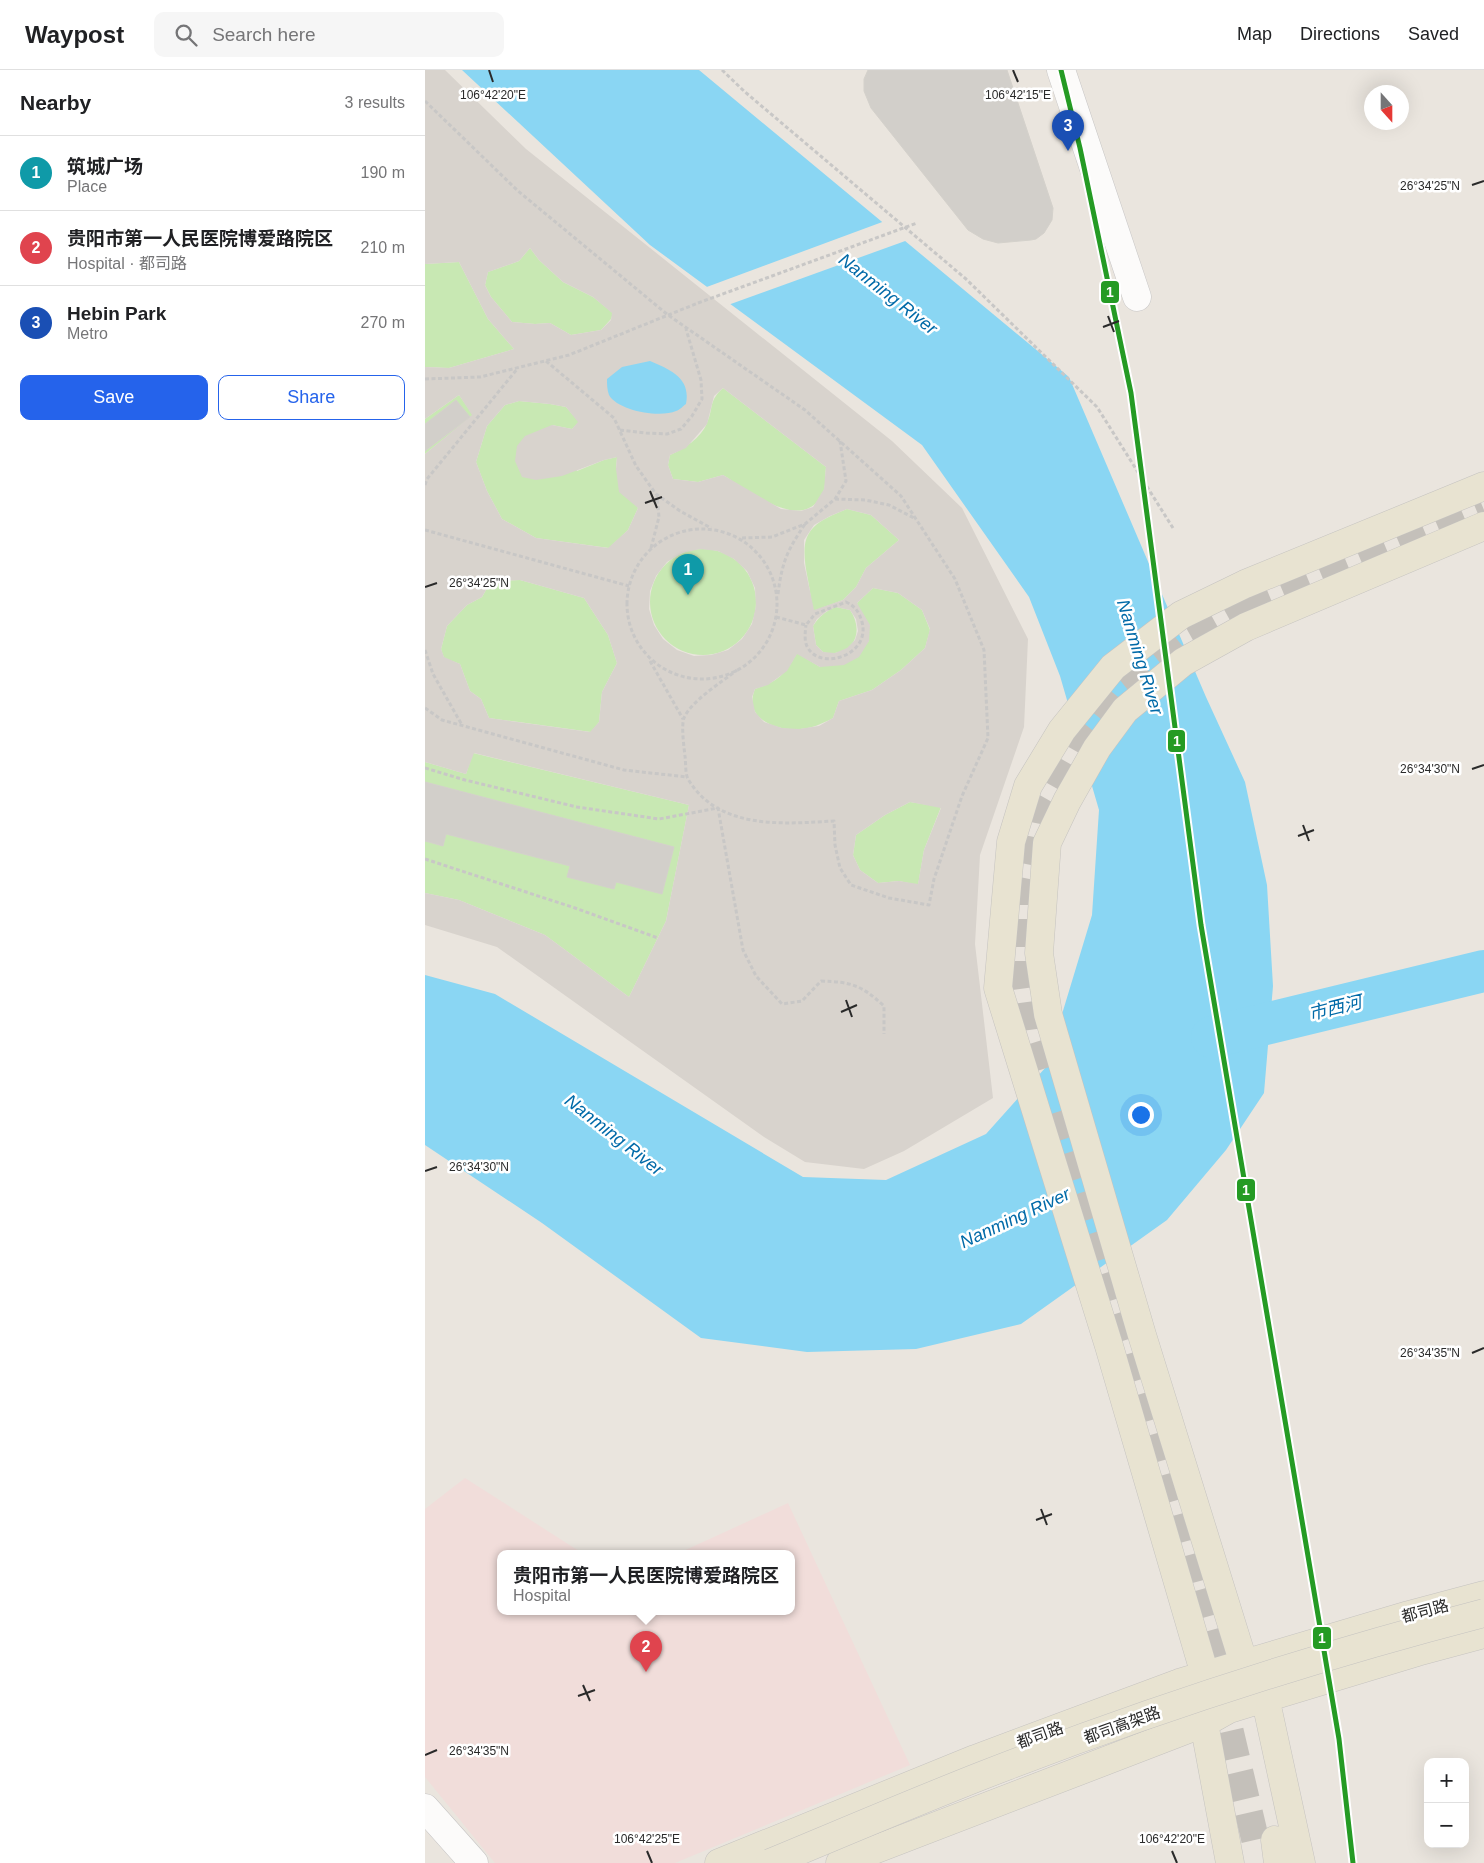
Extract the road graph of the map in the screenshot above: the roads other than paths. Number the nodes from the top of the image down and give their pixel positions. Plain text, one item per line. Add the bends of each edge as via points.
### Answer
1 (1061, 70) edge
2 (1137, 298) dead end
3 (1484, 486) edge
4 (1484, 526) edge
5 (1484, 1595) edge
6 (1484, 1613) edge
7 (1484, 1634) edge
8 (1244, 1664) junction
9 (1205, 1675) junction
10 (1265, 1697) junction
11 (1203, 1723) junction
12 (425, 1808) edge
13 (474, 1863) edge
14 (719, 1863) edge
15 (770, 1863) edge
16 (840, 1863) edge
17 (1230, 1863) edge
18 (1301, 1863) edge

1 - 2 street
3 - 9 main road via 1181,614 1113,667 1062,730 1028,786 1011,842 998,988 1109,1346
4 - 8 main road via 1246,626 1183,662 1125,710 1097,748 1047,843 1039,953 1048,1014 1142,1335
5 - 8 main road, 都司路
6 - 15 main road, 都司高架路, bridge via 1186,1702 982,1776
7 - 10 main road
8 - 9 main road, 都司路
8 - 10 main road
9 - 11 main road
9 - 14 main road, 都司路 via 975,1759
10 - 11 main road
10 - 18 main road
11 - 16 main road
11 - 17 main road
12 - 13 street

